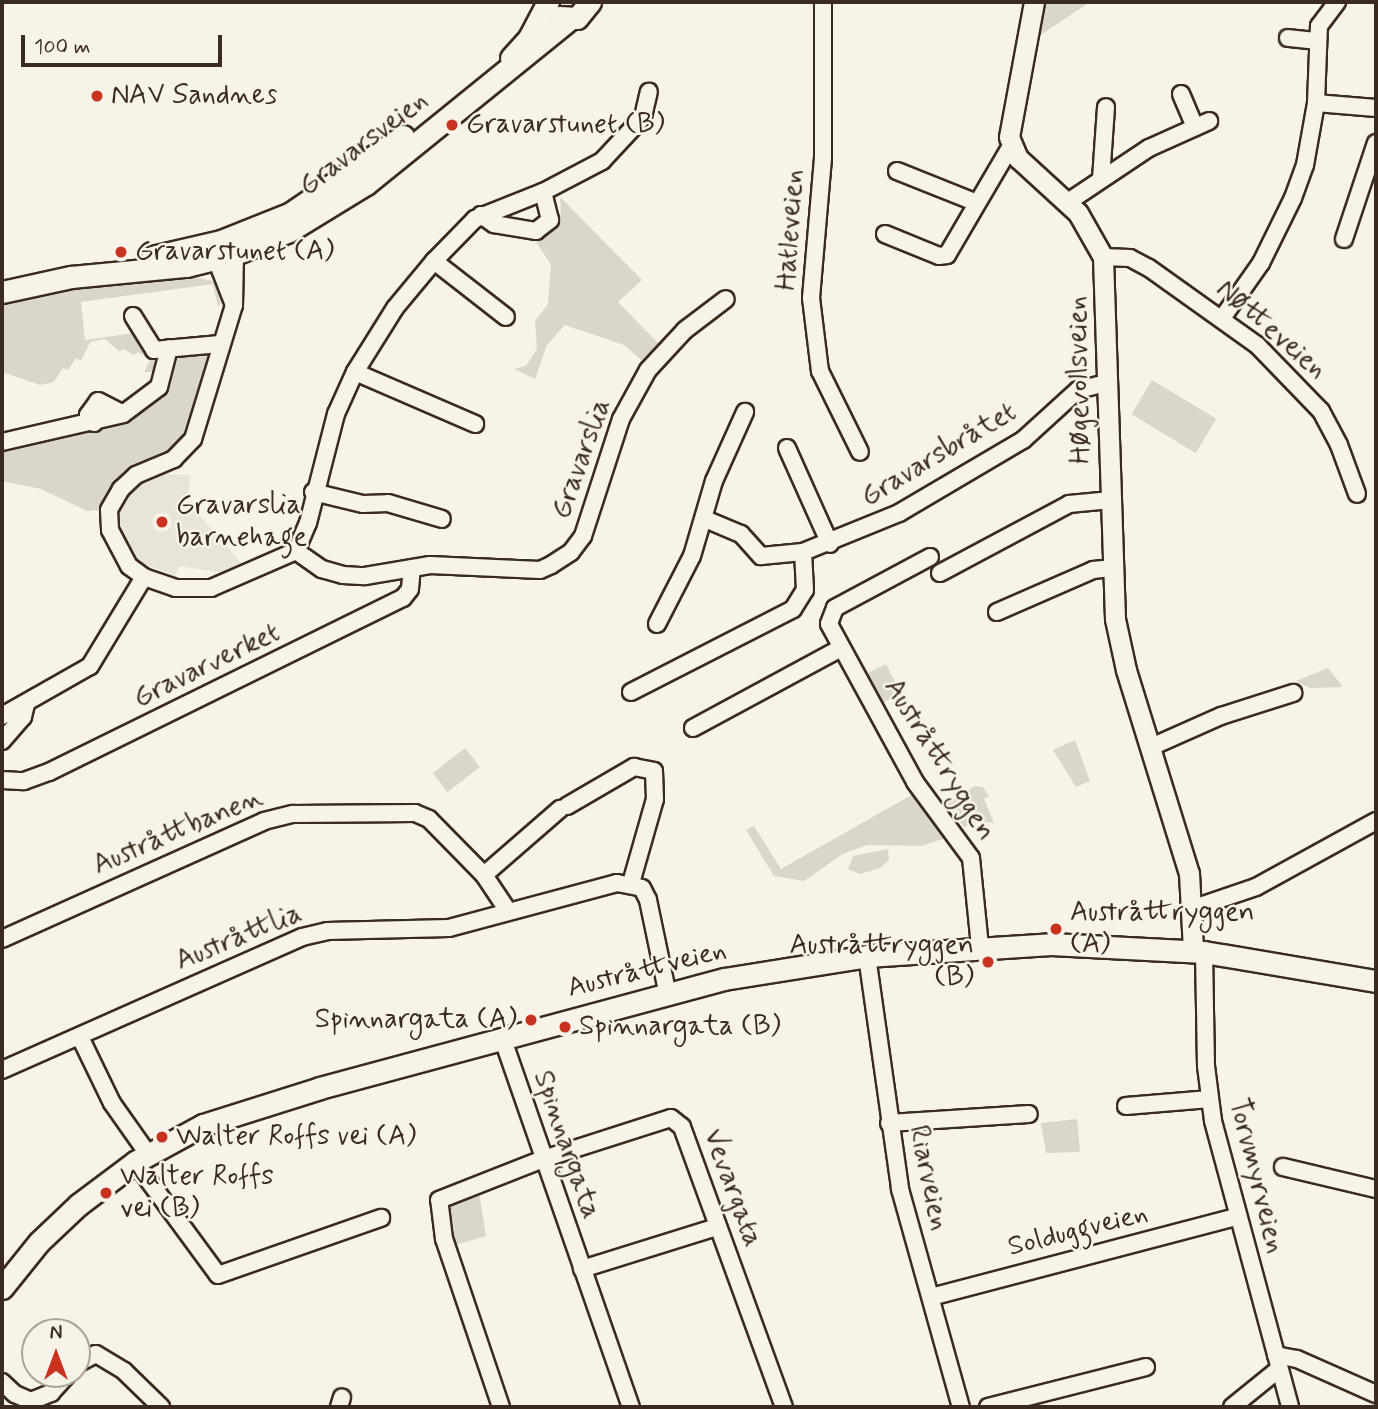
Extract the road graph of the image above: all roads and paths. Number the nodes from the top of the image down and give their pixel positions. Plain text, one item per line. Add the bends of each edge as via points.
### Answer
1 (548, 2) edge
2 (590, 2) edge
3 (823, 2) edge
4 (1034, 2) edge
5 (1337, 2) edge
6 (570, 19) junction
7 (1288, 38) dead end
8 (1317, 41) junction
9 (649, 92) dead end
10 (1181, 94) dead end
11 (1316, 103) junction
12 (1106, 107) dead end
13 (1376, 108) edge
14 (1376, 143) edge
15 (1011, 146) junction
16 (897, 171) dead end
17 (1101, 180) junction
18 (543, 192) junction
19 (1068, 202) junction
20 (977, 203) junction
21 (481, 215) junction
22 (885, 234) dead end
23 (1344, 239) dead end
24 (224, 251) junction
25 (1103, 257) junction
26 (434, 261) junction
27 (2, 284) edge
28 (2, 292) edge
29 (726, 299) dead end
30 (133, 316) dead end
31 (506, 317) dead end
32 (1223, 317) junction
33 (220, 344) junction
34 (169, 348) junction
35 (355, 372) junction
36 (1106, 383) junction
37 (745, 412) dead end
38 (475, 424) dead end
39 (4, 438) edge
40 (787, 448) dead end
41 (860, 452) dead end
42 (313, 492) junction
43 (1357, 494) dead end
44 (1111, 500) junction
45 (442, 519) dead end
46 (705, 519) junction
47 (830, 544) junction
48 (296, 551) junction
49 (803, 552) junction
50 (930, 557) dead end
51 (412, 568) junction
52 (1111, 568) junction
53 (940, 573) dead end
54 (144, 578) junction
55 (997, 612) dead end
56 (657, 624) dead end
57 (841, 648) junction
58 (631, 692) dead end
59 (1293, 693) dead end
60 (26, 704) junction
61 (2, 716) edge
62 (693, 728) dead end
63 (2, 741) edge
64 (1151, 747) junction
65 (2, 783) edge
66 (1376, 821) edge
67 (484, 876) junction
68 (631, 883) junction
69 (1194, 908) junction
70 (508, 911) junction
71 (374, 933) junction
72 (2, 939) edge
73 (980, 947) junction
74 (375, 950) dead end
75 (1199, 951) junction
76 (867, 956) junction
77 (1376, 981) edge
78 (667, 991) junction
79 (80, 1037) junction
80 (502, 1037) junction
81 (2, 1070) edge
82 (1210, 1099) junction
83 (1126, 1106) dead end
84 (1029, 1114) dead end
85 (889, 1123) junction
86 (141, 1158) junction
87 (543, 1159) junction
88 (1283, 1167) dead end
89 (1376, 1189) edge
90 (1237, 1217) junction
91 (381, 1218) dead end
92 (717, 1227) junction
93 (582, 1269) junction
94 (4, 1281) edge
95 (931, 1297) junction
96 (91, 1357) edge
97 (1278, 1362) junction
98 (1146, 1367) dead end
99 (2, 1382) edge
100 (55, 1388) edge
101 (1376, 1394) edge
102 (161, 1407) edge
103 (501, 1407) edge
104 (631, 1407) edge
105 (784, 1407) edge
106 (961, 1407) edge
107 (988, 1407) edge
108 (1231, 1407) edge
109 (1290, 1407) edge

1 - 6 main road via 554,13
1 - 24 main road, Gravarsveien via 529,38 486,77 326,193
2 - 6 main road, Gravarsveien via 583,15
3 - 41 street, Hatleveien via 822,158 810,298 820,371
4 - 15 street via 1009,118
5 - 8 street via 1321,20
6 - 24 main road, Gravarsveien via 355,192 289,232
7 - 8 street
8 - 11 street
9 - 18 street via 643,117 602,161
10 - 17 street via 1202,124 1149,148
11 - 13 street
11 - 32 street via 1305,165 1282,225
12 - 17 street
14 - 23 street
15 - 19 street, Høgevollsveien via 1018,158
15 - 20 street
16 - 20 street
17 - 19 street
18 - 21 street
18 - 21 street via 550,220 536,231 494,224
19 - 25 street, Høgevollsveien
20 - 22 street via 943,256
21 - 26 street
24 - 27 main road, Gravarsveien via 45,271
24 - 28 main road, Gravarsveien
24 - 33 street via 234,305
25 - 32 street, Nøtteveien via 1130,258
25 - 36 street, Høgevollsveien
26 - 31 street
26 - 35 street via 395,308
29 - 51 street, Gravarslia via 673,341 637,387 621,419 590,522 571,552 540,570 482,565
30 - 34 street via 154,350
32 - 43 street, Nøtteveien via 1308,393 1339,445
33 - 34 street
33 - 54 street via 193,439 174,459 136,475 109,510 118,554
34 - 39 street via 159,387 123,414
35 - 38 street
35 - 42 street via 336,414
36 - 44 street, Høgevollsveien
36 - 47 street, Gravarsbråtet via 1078,390 1023,440 968,473 899,513
37 - 46 street via 714,481
40 - 47 street
42 - 45 street via 363,504 388,503
42 - 48 street via 308,523
44 - 52 street, Høgevollsveien
44 - 53 street via 1069,504
46 - 49 street, Gravarsbråtet via 741,534 761,556 770,559
46 - 56 street via 680,585
47 - 49 street, Gravarsbråtet
48 - 51 street, Gravarslia via 322,569 343,575
48 - 54 street via 211,588 176,588
49 - 58 street via 805,590 793,609
50 - 57 street, Austråttryggen via 835,608 829,624
51 - 65 street, Gravarverket via 410,589 403,598 48,772
52 - 55 street via 1093,570
52 - 64 street, Høgevollsveien via 1121,649
54 - 60 street via 90,666
57 - 62 street
57 - 73 street, Austråttryggen via 915,782 971,858
59 - 64 street via 1221,716
60 - 61 street
60 - 63 street via 23,717
64 - 69 street, Høgevollsveien via 1189,873
66 - 69 street via 1256,887
67 - 68 street via 563,808 634,767 654,771 655,799
67 - 70 street, Austråttbanen
67 - 72 street, Austråttbanen via 439,826 415,813 279,815
68 - 70 street
68 - 78 street via 642,888 648,901
69 - 75 street, Høgevollsveien
70 - 71 street, Austråttlia via 449,928
71 - 74 street
71 - 79 street, Austråttlia via 327,931 276,945
73 - 75 main road, Austråttveien via 1090,944
73 - 76 main road, Austråttveien
75 - 77 main road, Austråttveien
75 - 82 street, Torvmyrveien
76 - 78 main road, Austråttveien
76 - 85 street, Riarveien
78 - 80 main road, Austråttveien
79 - 81 street, Austråttlia
79 - 86 street
80 - 86 main road, Austråttveien via 251,1107 203,1125
80 - 87 street, Spinnargata
82 - 83 street
82 - 90 street, Torvmyrveien
84 - 85 street
85 - 95 street, Riarveien via 905,1211
86 - 91 street via 218,1275
86 - 94 main road, Austråttveien via 56,1225
87 - 92 street, Vevargata via 671,1118 681,1127
87 - 93 street, Spinnargata
87 - 103 street via 452,1193 439,1200 437,1210
88 - 89 street
90 - 95 street, Solduggveien
90 - 97 street, Torvmyrveien
92 - 93 street
92 - 105 street, Vevargata
93 - 104 street, Spinnargata
95 - 106 street, Riarveien
96 - 102 street via 96,1354 124,1371
97 - 101 street via 1297,1359
97 - 108 street
97 - 109 street, Torvmyrveien
98 - 107 street
99 - 100 street via 32,1401

